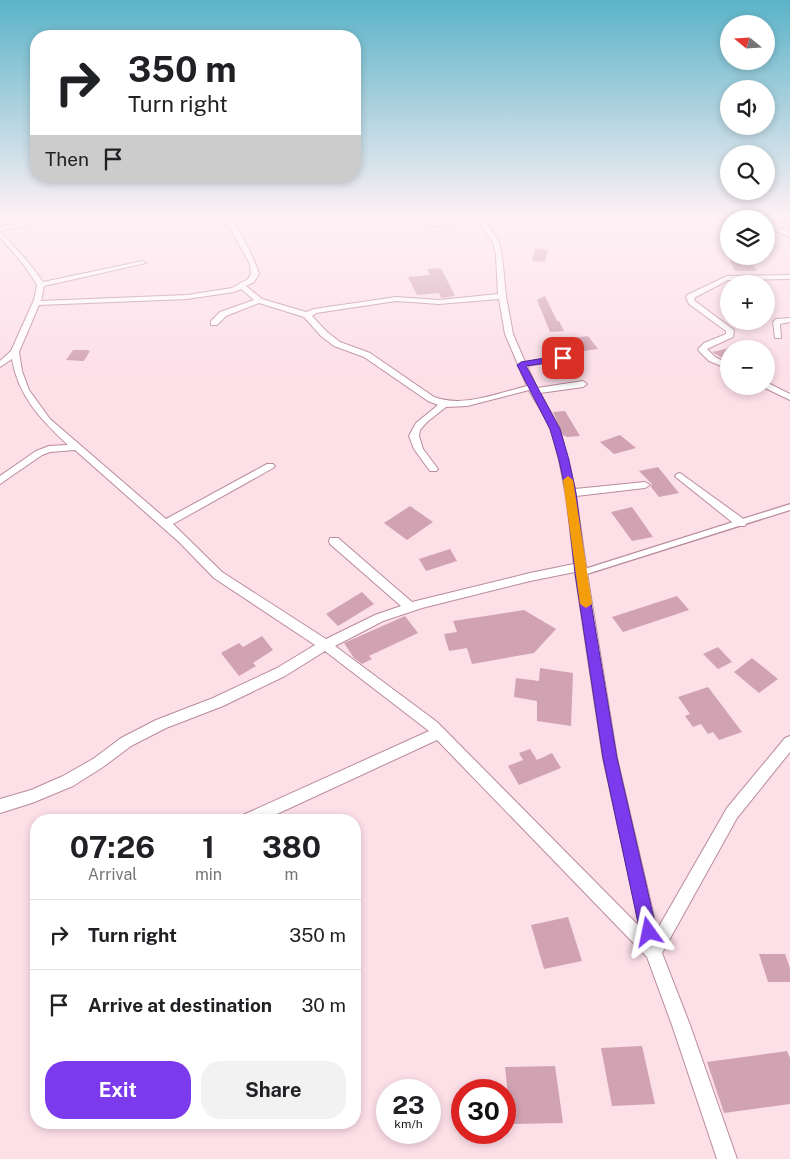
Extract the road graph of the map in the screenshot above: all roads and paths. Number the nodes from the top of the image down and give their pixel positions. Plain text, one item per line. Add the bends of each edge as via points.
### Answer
1 (32, 271) edge
2 (107, 271) edge
3 (254, 271) edge
4 (500, 271) edge
5 (790, 277) edge
6 (41, 286) junction
7 (242, 286) junction
8 (502, 296) junction
9 (259, 301) junction
10 (37, 304) junction
11 (307, 315) junction
12 (790, 320) edge
13 (214, 323) dead end
14 (778, 336) dead end
15 (15, 352) junction
16 (563, 358) dead end
17 (720, 363) edge
18 (0, 365) edge
19 (521, 365) junction
20 (583, 384) dead end
21 (533, 389) junction
22 (775, 390) edge
23 (790, 397) edge
24 (444, 404) junction
25 (75, 447) junction
26 (270, 466) dead end
27 (433, 469) dead end
28 (680, 476) dead end
29 (0, 481) edge
30 (645, 485) dead end
31 (571, 493) junction
32 (790, 506) edge
33 (741, 523) junction
34 (165, 524) junction
35 (334, 541) dead end
36 (580, 570) junction
37 (411, 608) junction
38 (324, 645) junction
39 (440, 733) junction
40 (790, 742) edge
41 (0, 806) edge
42 (261, 814) edge
43 (653, 952) junction
44 (727, 1159) edge

1 - 6 street
2 - 6 street
3 - 7 street
4 - 8 street
5 - 17 street via 727,278 690,297 692,302 730,330 730,335 702,349
6 - 10 street
7 - 9 street
7 - 10 street via 187,297
8 - 11 street via 439,302 396,299 314,311
8 - 19 street
9 - 11 street
9 - 13 street via 223,314
10 - 15 street
11 - 24 street via 336,344 367,356
12 - 14 street via 776,324
15 - 18 street
15 - 25 street via 25,390 47,421
16 - 19 street
19 - 21 street
20 - 21 street
21 - 24 street
21 - 31 street via 555,429
22 - 23 street
24 - 27 street via 419,425 416,433 415,443
25 - 29 street via 39,453
25 - 34 street
26 - 34 street
28 - 33 street
30 - 31 street
31 - 36 street
32 - 33 lane
33 - 36 lane
34 - 38 street via 218,575
35 - 37 street
36 - 37 street via 530,577
36 - 43 street via 610,758
37 - 38 street via 378,618
38 - 39 street
38 - 41 street via 281,672 126,742 68,781
39 - 42 street
39 - 43 street
40 - 43 street via 732,813
43 - 44 street

